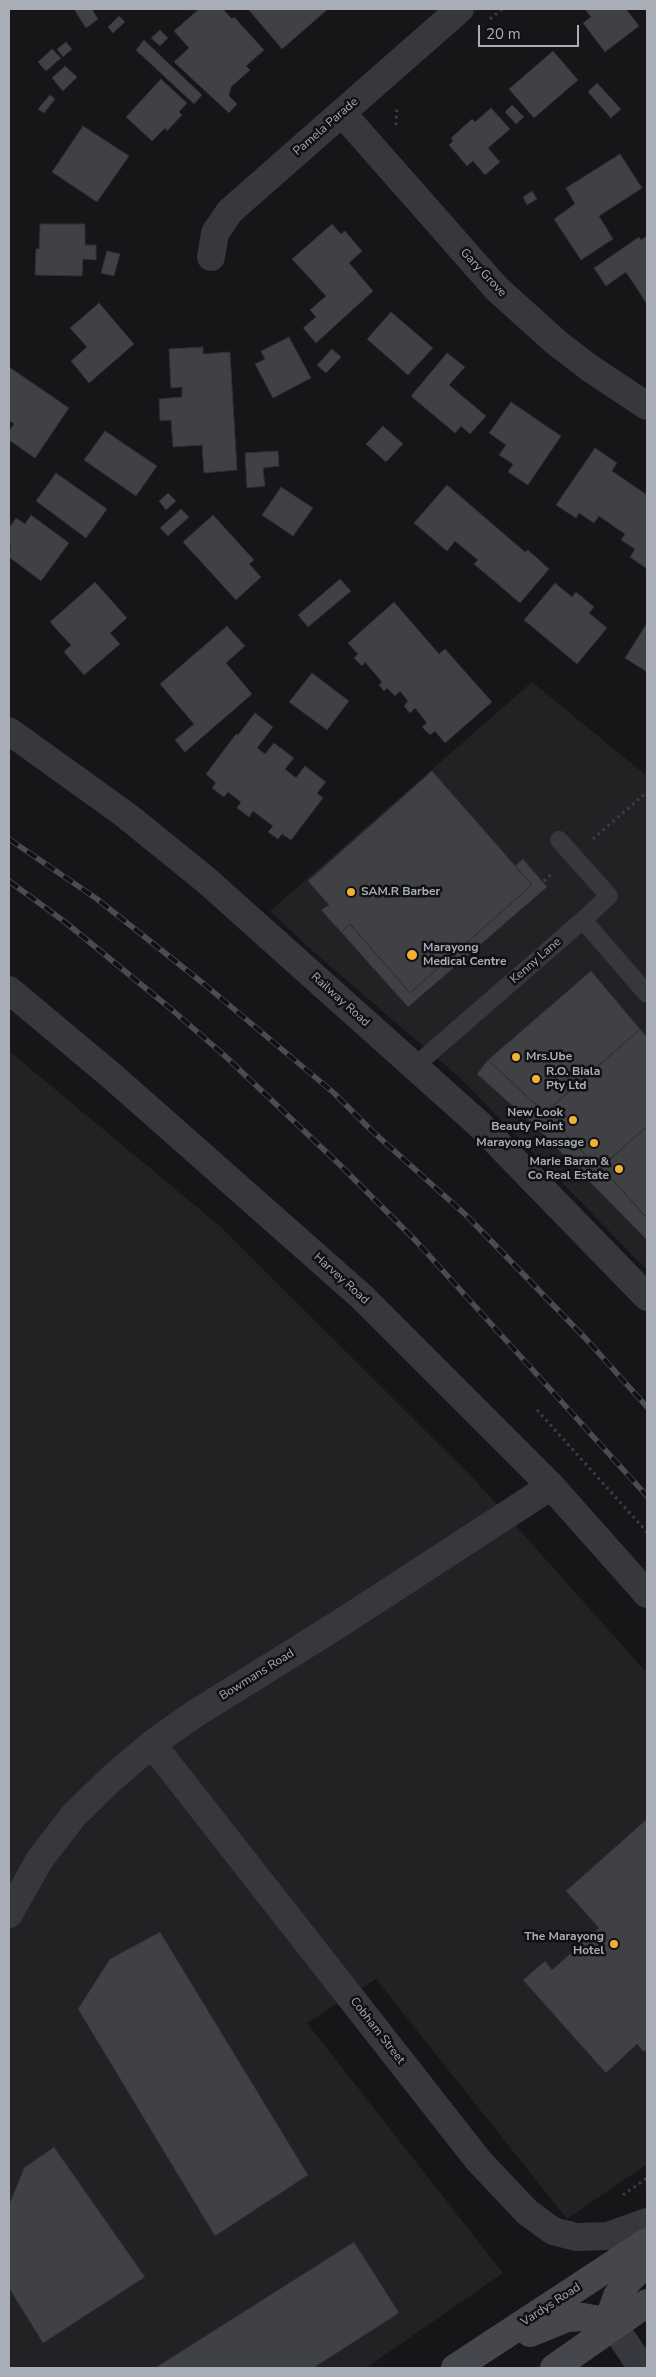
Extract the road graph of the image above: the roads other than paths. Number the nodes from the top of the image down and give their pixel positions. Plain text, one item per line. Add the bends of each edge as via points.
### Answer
1 (460, 9) edge
2 (342, 114) junction
3 (212, 257) dead end
4 (647, 406) edge
5 (9, 731) edge
6 (559, 840) dead end
7 (583, 920) junction
8 (9, 990) edge
9 (647, 994) edge
10 (415, 1066) junction
11 (647, 1297) edge
12 (551, 1486) junction
13 (647, 1594) edge
14 (152, 1744) junction
15 (9, 1914) edge
16 (647, 2222) edge
17 (647, 2242) edge
18 (647, 2262) edge
19 (647, 2303) edge
20 (614, 2326) junction
21 (455, 2368) edge
22 (554, 2368) edge
23 (642, 2368) edge

1 - 2 street, Pamela Parade
2 - 3 street, Pamela Parade via 230,211 215,233
2 - 4 street, Gary Grove via 497,289 591,369
5 - 10 street, Railway Road via 127,816 206,880
6 - 7 lane, Kenny Lane via 610,896
7 - 9 lane
7 - 10 lane, Kenny Lane
8 - 12 street, Harvey Road via 113,1077 362,1298
10 - 11 street, Railway Road via 540,1184
12 - 13 street, Harvey Road
12 - 14 street, Bowmans Road
14 - 15 street, Bowmans Road via 74,1815 40,1859
14 - 16 street, Cobham Street via 478,2160 527,2212 553,2231 570,2237 608,2236
17 - 21 main road, Vardys Road
18 - 20 main road via 617,2296 612,2310
19 - 20 main road
20 - 21 main road, Vardys Road via 583,2317 567,2318
20 - 22 main road
20 - 23 street

